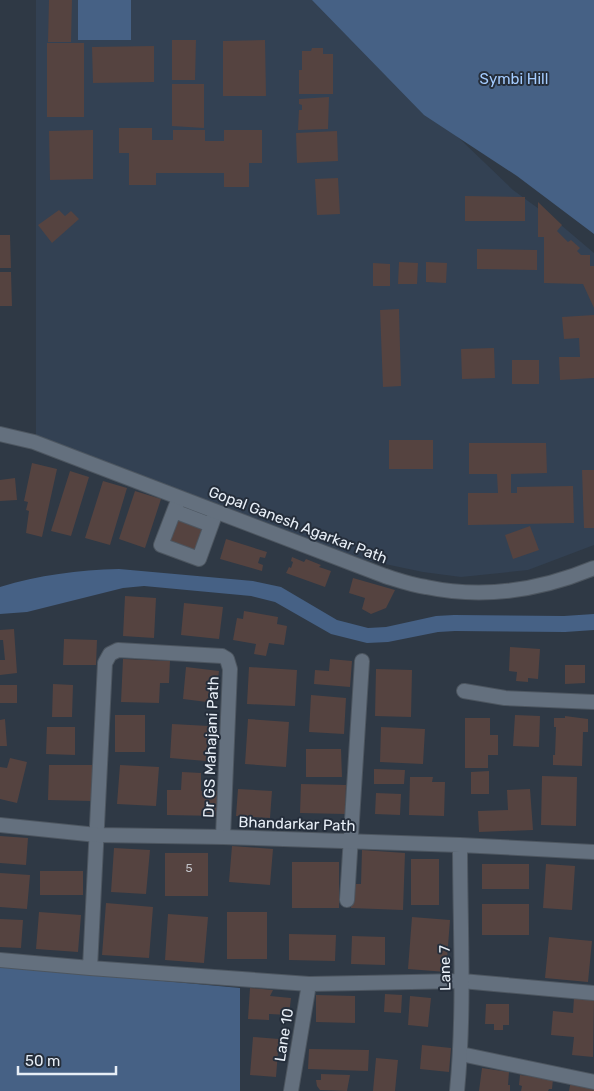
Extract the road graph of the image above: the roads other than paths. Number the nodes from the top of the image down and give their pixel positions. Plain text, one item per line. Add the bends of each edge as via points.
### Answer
1 (0, 434) edge
2 (180, 498) junction
3 (174, 511) junction
4 (194, 511) junction
5 (214, 518) junction
6 (594, 568) edge
7 (362, 661) dead end
8 (464, 691) dead end
9 (594, 702) edge
10 (0, 825) edge
11 (97, 835) junction
12 (223, 837) junction
13 (352, 842) junction
14 (460, 845) junction
15 (594, 852) edge
16 (347, 900) dead end
17 (0, 960) edge
18 (90, 968) junction
19 (462, 981) junction
20 (309, 984) junction
21 (594, 994) edge
22 (460, 1054) junction
23 (594, 1082) edge
24 (291, 1091) edge
25 (457, 1091) edge

1 - 2 street, Gopal Ganesh Agarkar Path via 34,442
2 - 3 street
2 - 4 street, Gopal Ganesh Agarkar Path
3 - 4 street
3 - 5 street via 161,545 199,559
4 - 5 street, Gopal Ganesh Agarkar Path
5 - 6 street, Gopal Ganesh Agarkar Path via 385,576 425,587 466,593 506,592 544,586
7 - 13 street
8 - 9 street via 505,698
10 - 11 street, Bhandarkar Path
11 - 12 street, Bhandarkar Path
11 - 12 street, Dr GS Mahajani Path via 105,663 110,654 118,650 222,656 227,659 230,669
11 - 18 street
12 - 13 street, Bhandarkar Path
13 - 14 street, Bhandarkar Path
13 - 16 street
14 - 15 street, Bhandarkar Path
14 - 19 street, Lane 7
17 - 18 street
18 - 20 street
19 - 20 street
19 - 21 street
19 - 22 street, Lane 7
20 - 24 street, Lane 10
22 - 23 street
22 - 25 street, Lane 7

